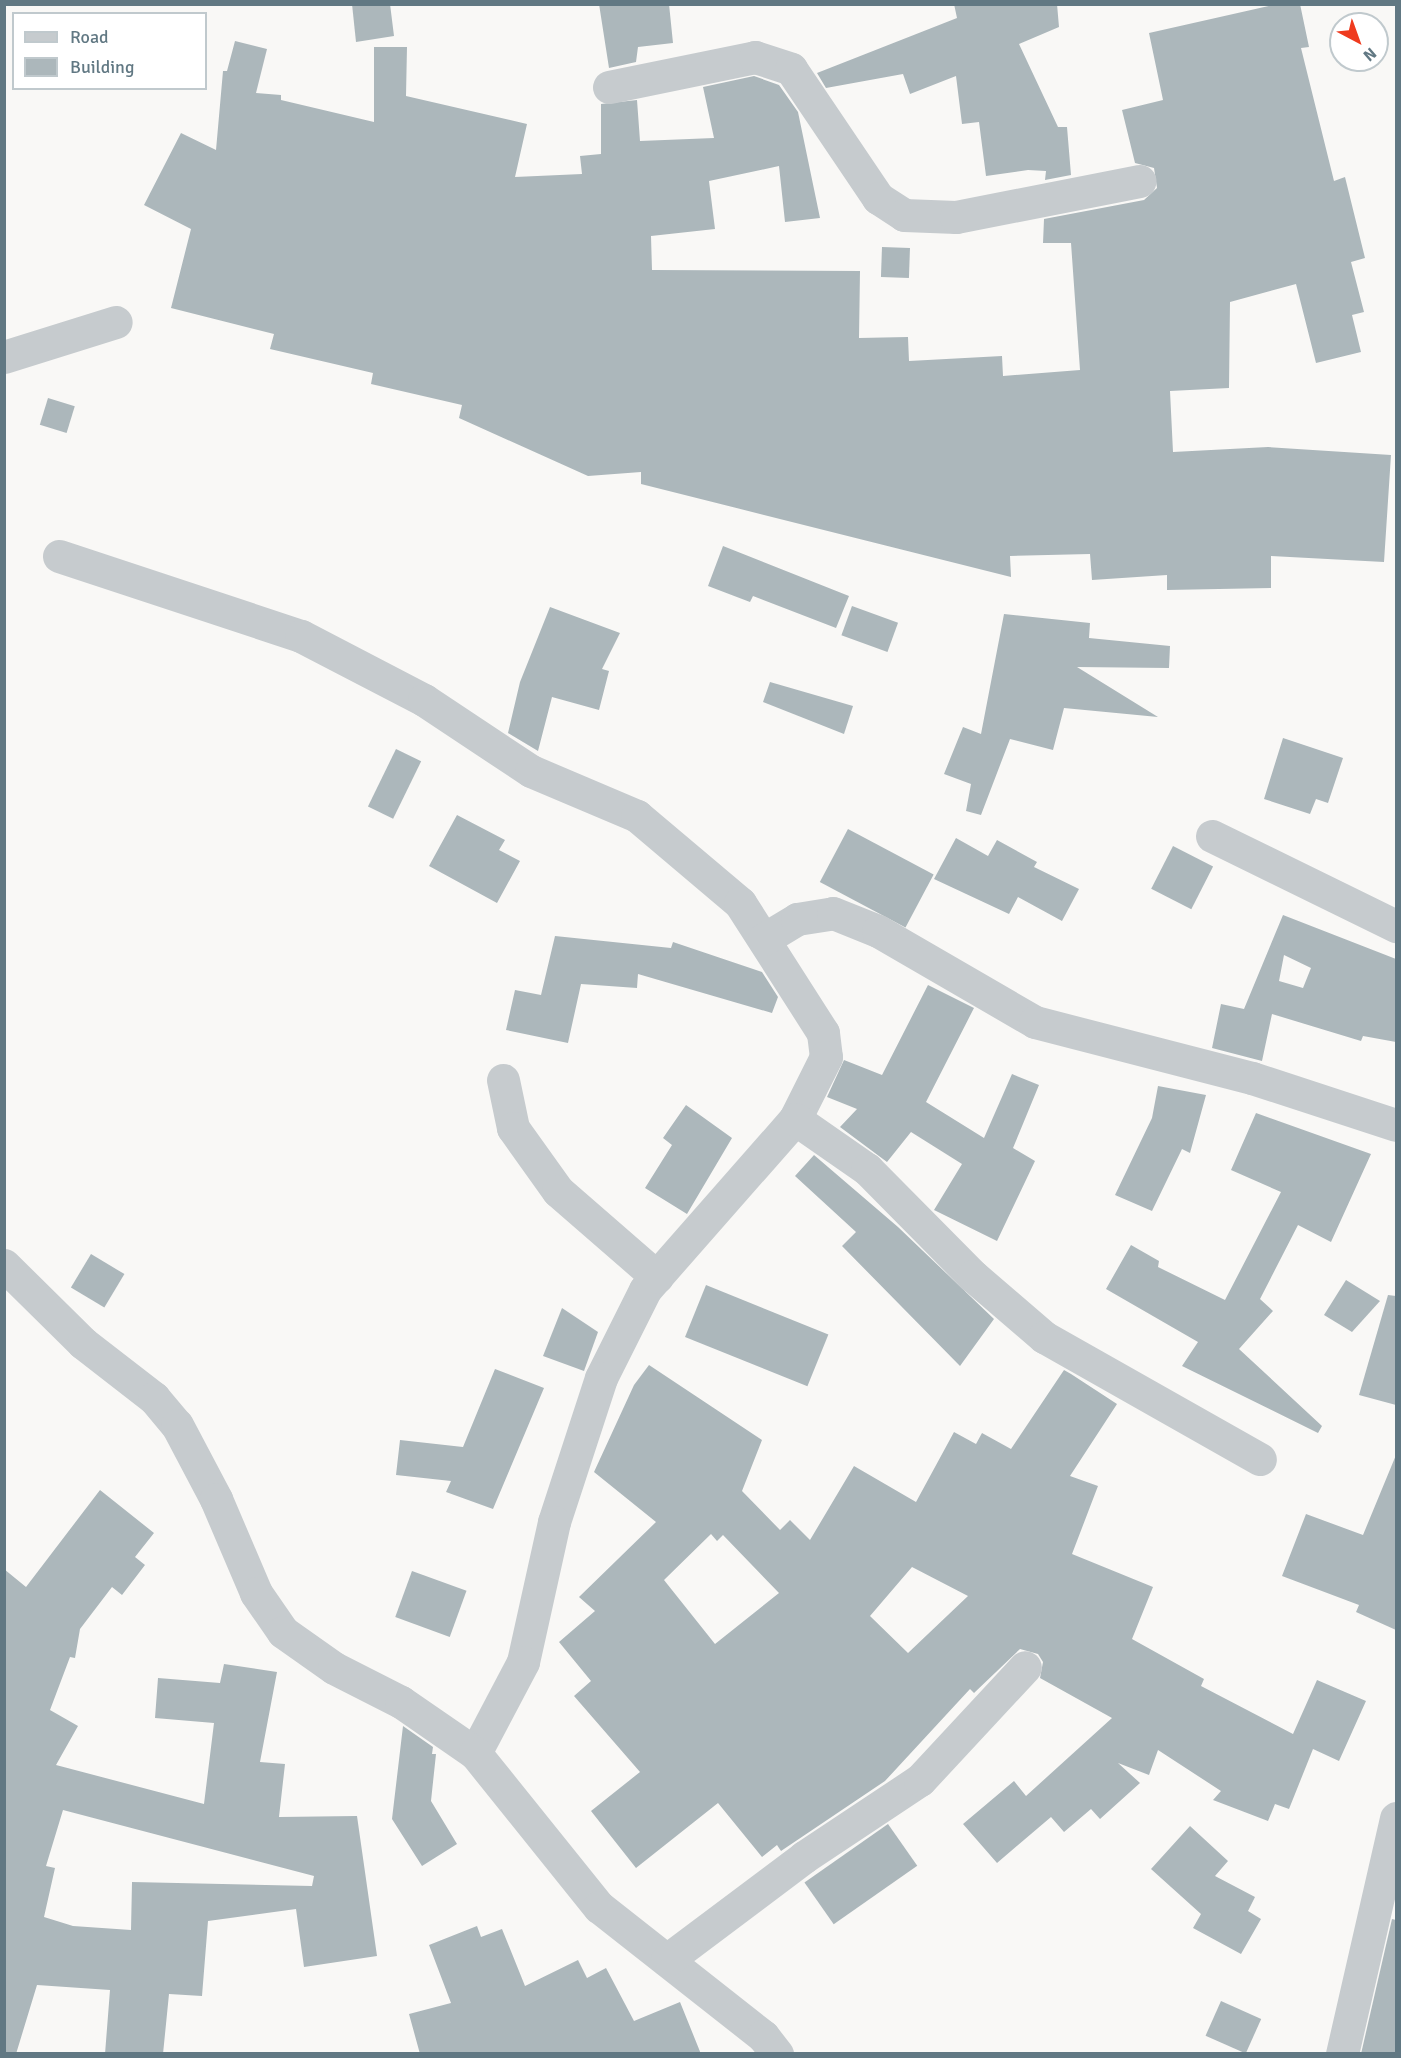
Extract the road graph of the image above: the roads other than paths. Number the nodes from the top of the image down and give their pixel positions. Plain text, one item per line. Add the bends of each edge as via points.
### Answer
1 (609, 87) dead end
2 (1140, 181) dead end
3 (116, 322) dead end
4 (4, 357) edge
5 (59, 556) dead end
6 (1212, 836) dead end
7 (1396, 926) edge
8 (764, 939) junction
9 (504, 1080) dead end
10 (795, 1119) junction
11 (1396, 1125) edge
12 (4, 1265) edge
13 (657, 1277) junction
14 (1260, 1459) dead end
15 (1025, 1667) dead end
16 (475, 1753) junction
17 (1396, 1818) edge
18 (667, 1960) junction
19 (777, 2054) edge
20 (1342, 2054) edge

1 - 2 street via 755,57 791,69 878,198 904,215 956,217
3 - 4 street
5 - 8 street via 301,636 424,700 531,771 637,816 740,903
6 - 7 street
8 - 10 street via 823,1033 826,1057
8 - 11 street via 797,919 833,913 878,931 1035,1022 1252,1078
9 - 13 street via 513,1128 558,1191
10 - 13 street
10 - 14 street via 867,1169 973,1276 1044,1337
12 - 16 street via 84,1343 154,1398 177,1425 216,1499 256,1593 283,1632 334,1668 401,1702
13 - 16 street via 645,1290 601,1378 554,1522 523,1662
15 - 18 street via 920,1780 804,1857
16 - 18 street via 599,1907
17 - 20 street
18 - 19 street via 763,2036

